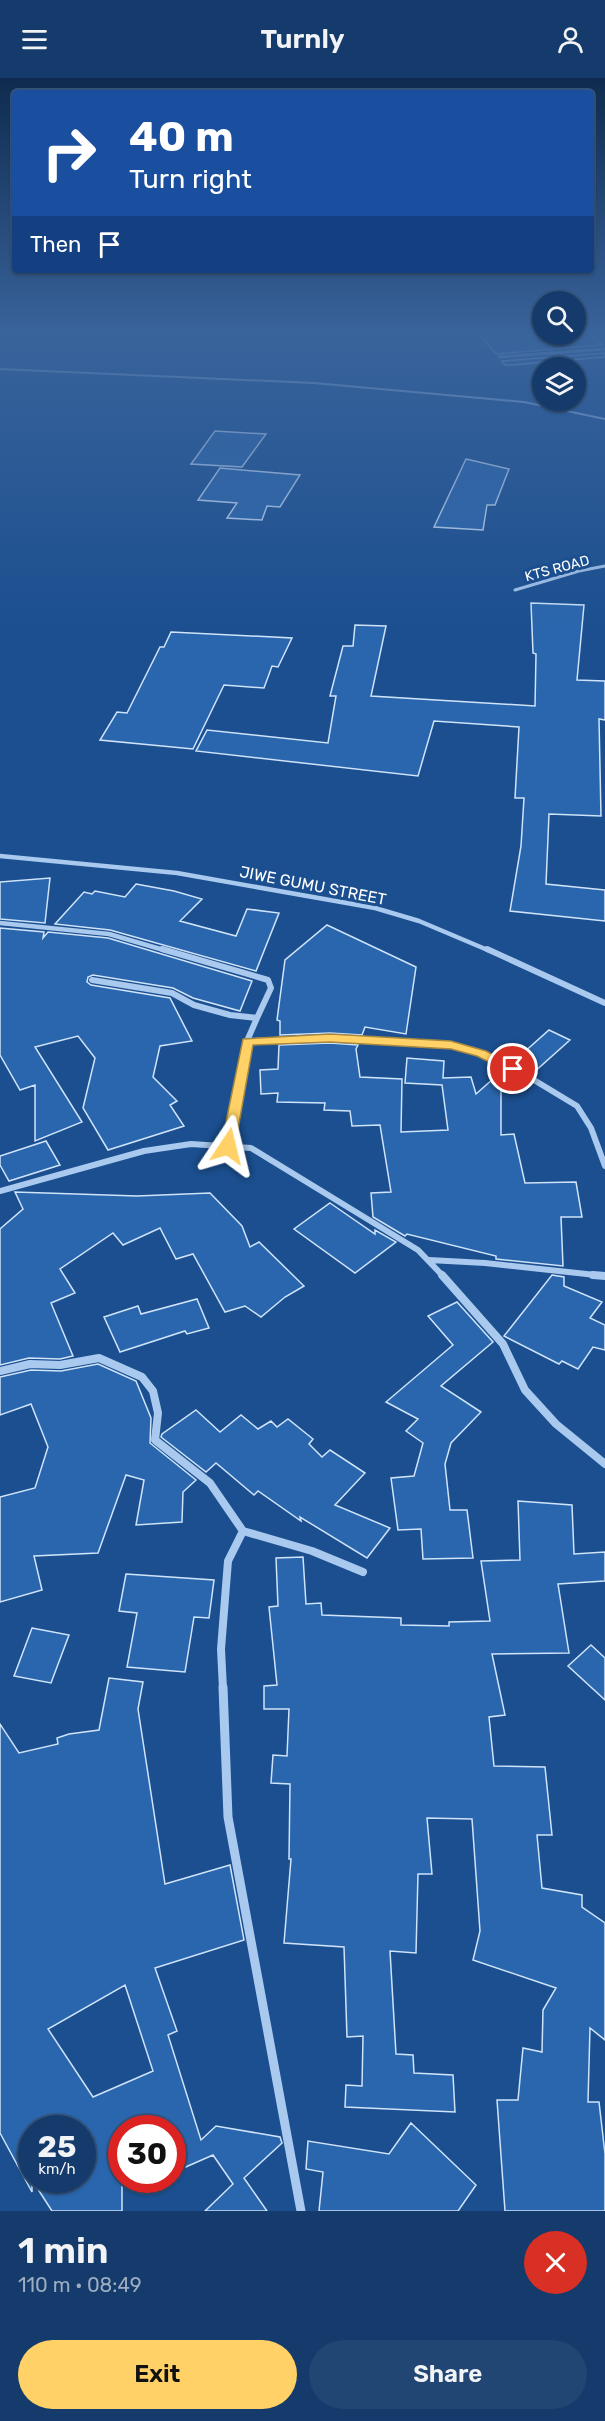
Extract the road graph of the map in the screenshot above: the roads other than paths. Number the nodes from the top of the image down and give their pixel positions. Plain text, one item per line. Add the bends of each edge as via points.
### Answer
1 (605, 566) edge
2 (515, 590) dead end
3 (0, 856) edge
4 (0, 923) edge
5 (92, 980) dead end
6 (605, 1003) edge
7 (257, 1018) junction
8 (247, 1041) junction
9 (228, 1146) junction
10 (605, 1166) edge
11 (0, 1191) edge
12 (429, 1260) junction
13 (605, 1276) edge
14 (0, 1371) edge
15 (605, 1464) edge
16 (243, 1531) junction
17 (363, 1572) dead end
18 (301, 2211) edge

1 - 2 lane, KTS ROAD
3 - 6 street, JIWE GUMU STREET via 177,873 375,908 468,941
4 - 7 street via 109,934 268,980 271,988
5 - 7 street via 172,993 221,1013
7 - 8 street
8 - 9 street
8 - 10 street via 330,1038 451,1045 481,1053 577,1106 591,1128
9 - 11 street via 191,1144 144,1151
9 - 12 street via 251,1148
12 - 13 street
12 - 15 street via 503,1344 525,1390 556,1424
14 - 16 street via 30,1364 60,1365 99,1358 142,1377 153,1391 158,1413 155,1440 210,1483
16 - 17 street via 312,1551
16 - 18 street via 228,1561 221,1649 228,1817

